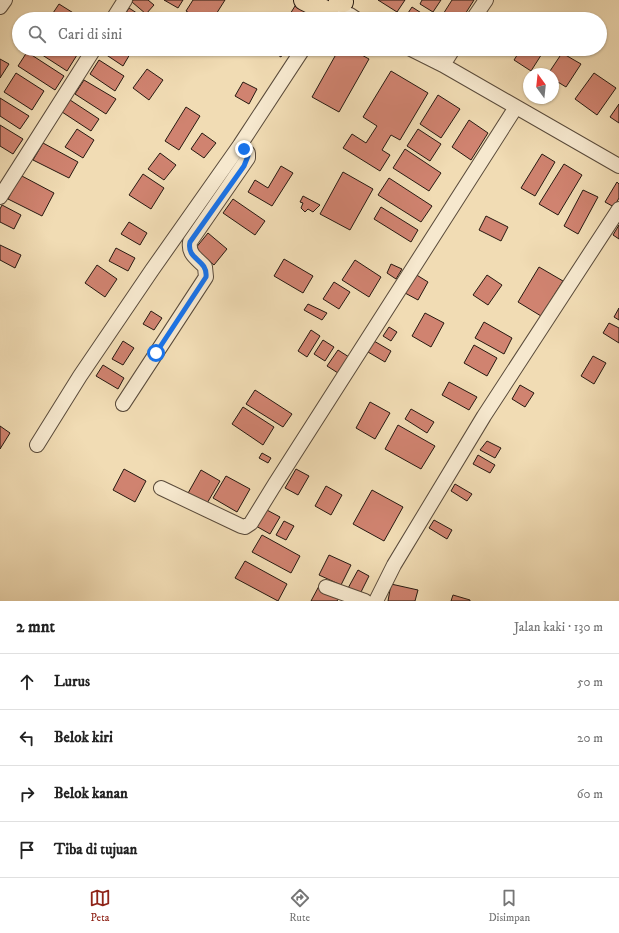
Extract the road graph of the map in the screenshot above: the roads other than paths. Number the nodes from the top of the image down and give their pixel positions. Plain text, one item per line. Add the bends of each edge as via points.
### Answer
1 (5, 0) edge
2 (125, 0) edge
3 (304, 0) edge
4 (486, 0) edge
5 (0, 7) edge
6 (341, 10) edge
7 (117, 12) edge
8 (478, 12) edge
9 (90, 56) edge
10 (298, 56) edge
11 (425, 56) edge
12 (449, 56) edge
13 (443, 65) junction
14 (516, 107) junction
15 (240, 145) junction
16 (619, 166) edge
17 (0, 197) edge
18 (619, 209) edge
19 (123, 404) dead end
20 (36, 445) dead end
21 (161, 488) dead end
22 (326, 587) dead end
23 (365, 601) edge
24 (376, 601) edge

1 - 5 street
2 - 7 street
3 - 6 highway
4 - 8 street
9 - 17 street
10 - 15 street
11 - 13 street
12 - 13 street
13 - 14 street
14 - 16 street
14 - 21 street via 251,524 240,526
15 - 19 street via 248,153 248,158 190,242 191,253 204,265 206,277
15 - 20 street via 152,270
18 - 24 street via 484,416 394,565
22 - 23 street

